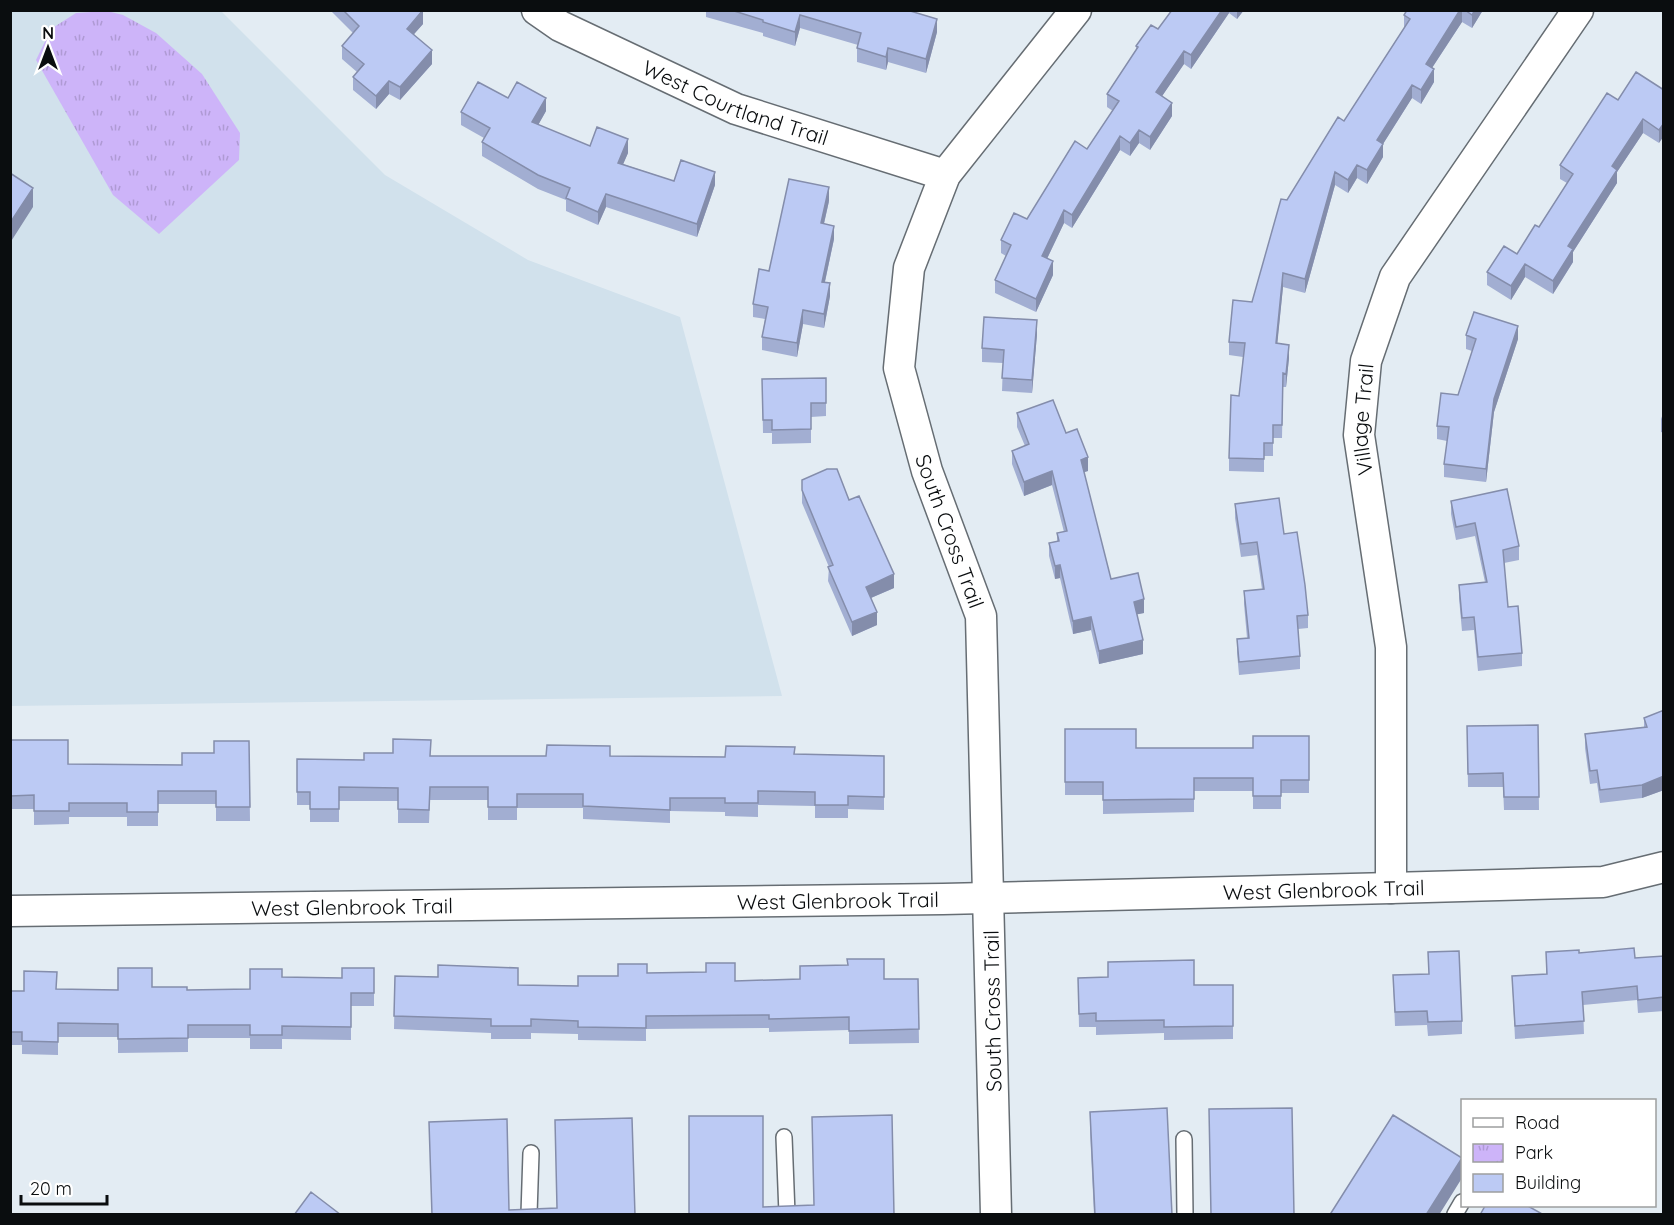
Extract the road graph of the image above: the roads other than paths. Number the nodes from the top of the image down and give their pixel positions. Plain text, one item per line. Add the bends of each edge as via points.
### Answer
1 (1076, 10) edge
2 (1578, 10) edge
3 (556, 16) edge
4 (945, 176) junction
5 (1664, 867) edge
6 (1391, 888) junction
7 (990, 898) junction
8 (10, 911) edge
9 (784, 1137) dead end
10 (1184, 1138) dead end
11 (531, 1153) dead end
12 (529, 1215) edge
13 (787, 1215) edge
14 (996, 1215) edge
15 (1185, 1215) edge

1 - 4 street, South Cross Trail
2 - 6 street, Village Trail via 1395,278 1366,361 1359,435 1391,647
3 - 4 street, West Courtland Trail via 736,109
4 - 7 street, South Cross Trail via 909,268 899,368 927,471 981,616
5 - 6 street, West Glenbrook Trail via 1603,882
6 - 7 street, West Glenbrook Trail
7 - 8 street, West Glenbrook Trail
7 - 14 street, South Cross Trail
9 - 13 lane
10 - 15 lane
11 - 12 lane

